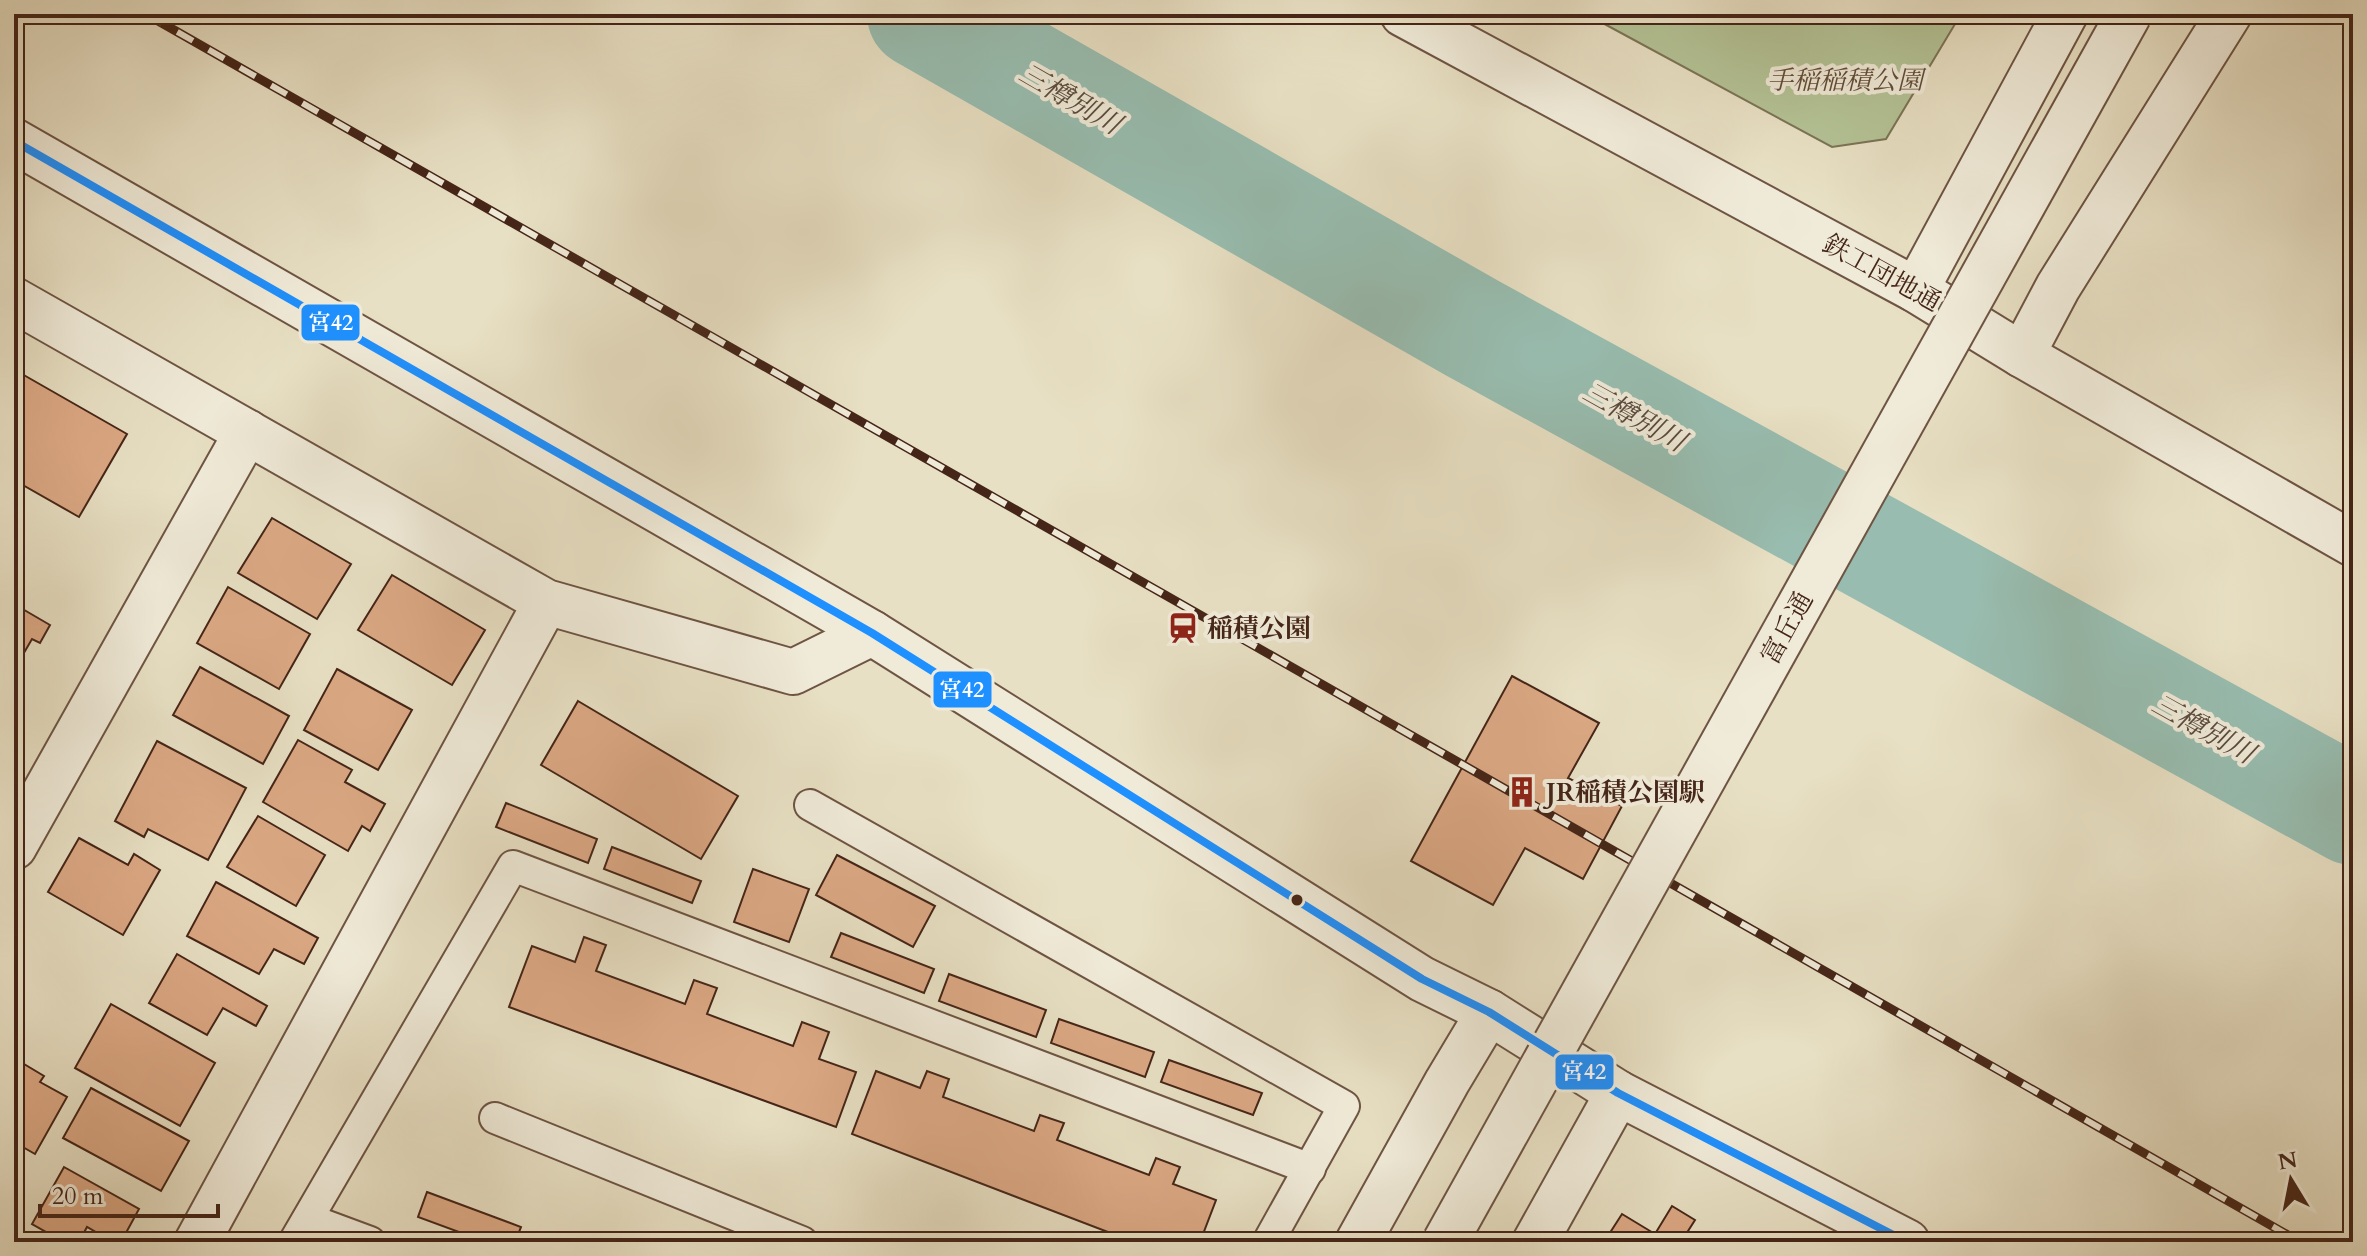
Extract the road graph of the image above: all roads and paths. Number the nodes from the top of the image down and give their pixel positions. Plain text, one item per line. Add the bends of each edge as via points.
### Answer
1 (1403, 14) edge
2 (2065, 14) edge
3 (2129, 14) edge
4 (2229, 14) edge
5 (14, 141) edge
6 (1916, 290) junction
7 (14, 300) edge
8 (2022, 355) junction
9 (247, 432) junction
10 (2353, 544) edge
11 (546, 602) junction
12 (872, 633) junction
13 (810, 805) dead end
14 (14, 847) edge
15 (1489, 1012) junction
16 (1618, 1093) junction
17 (495, 1118) dead end
18 (1310, 1169) junction
19 (301, 1230) edge
20 (197, 1242) edge
21 (370, 1242) edge
22 (802, 1242) edge
23 (1268, 1242) edge
24 (1358, 1242) edge
25 (1445, 1242) edge
26 (1535, 1242) edge
27 (1907, 1242) edge

1 - 6 street, 鉄工団地通
2 - 6 street
3 - 25 street, 富丘通, bridge
4 - 8 street via 2058,287
5 - 12 street
6 - 8 street, 鉄工団地通
7 - 9 street
8 - 10 street, 鉄工団地通
9 - 11 street
9 - 14 street
11 - 12 street via 793,672
11 - 20 street
12 - 15 street via 1422,979
13 - 18 lane via 1344,1106
15 - 16 street
15 - 24 street
16 - 26 street
16 - 27 street
17 - 22 lane
18 - 19 lane via 513,866
18 - 23 lane
19 - 21 lane

